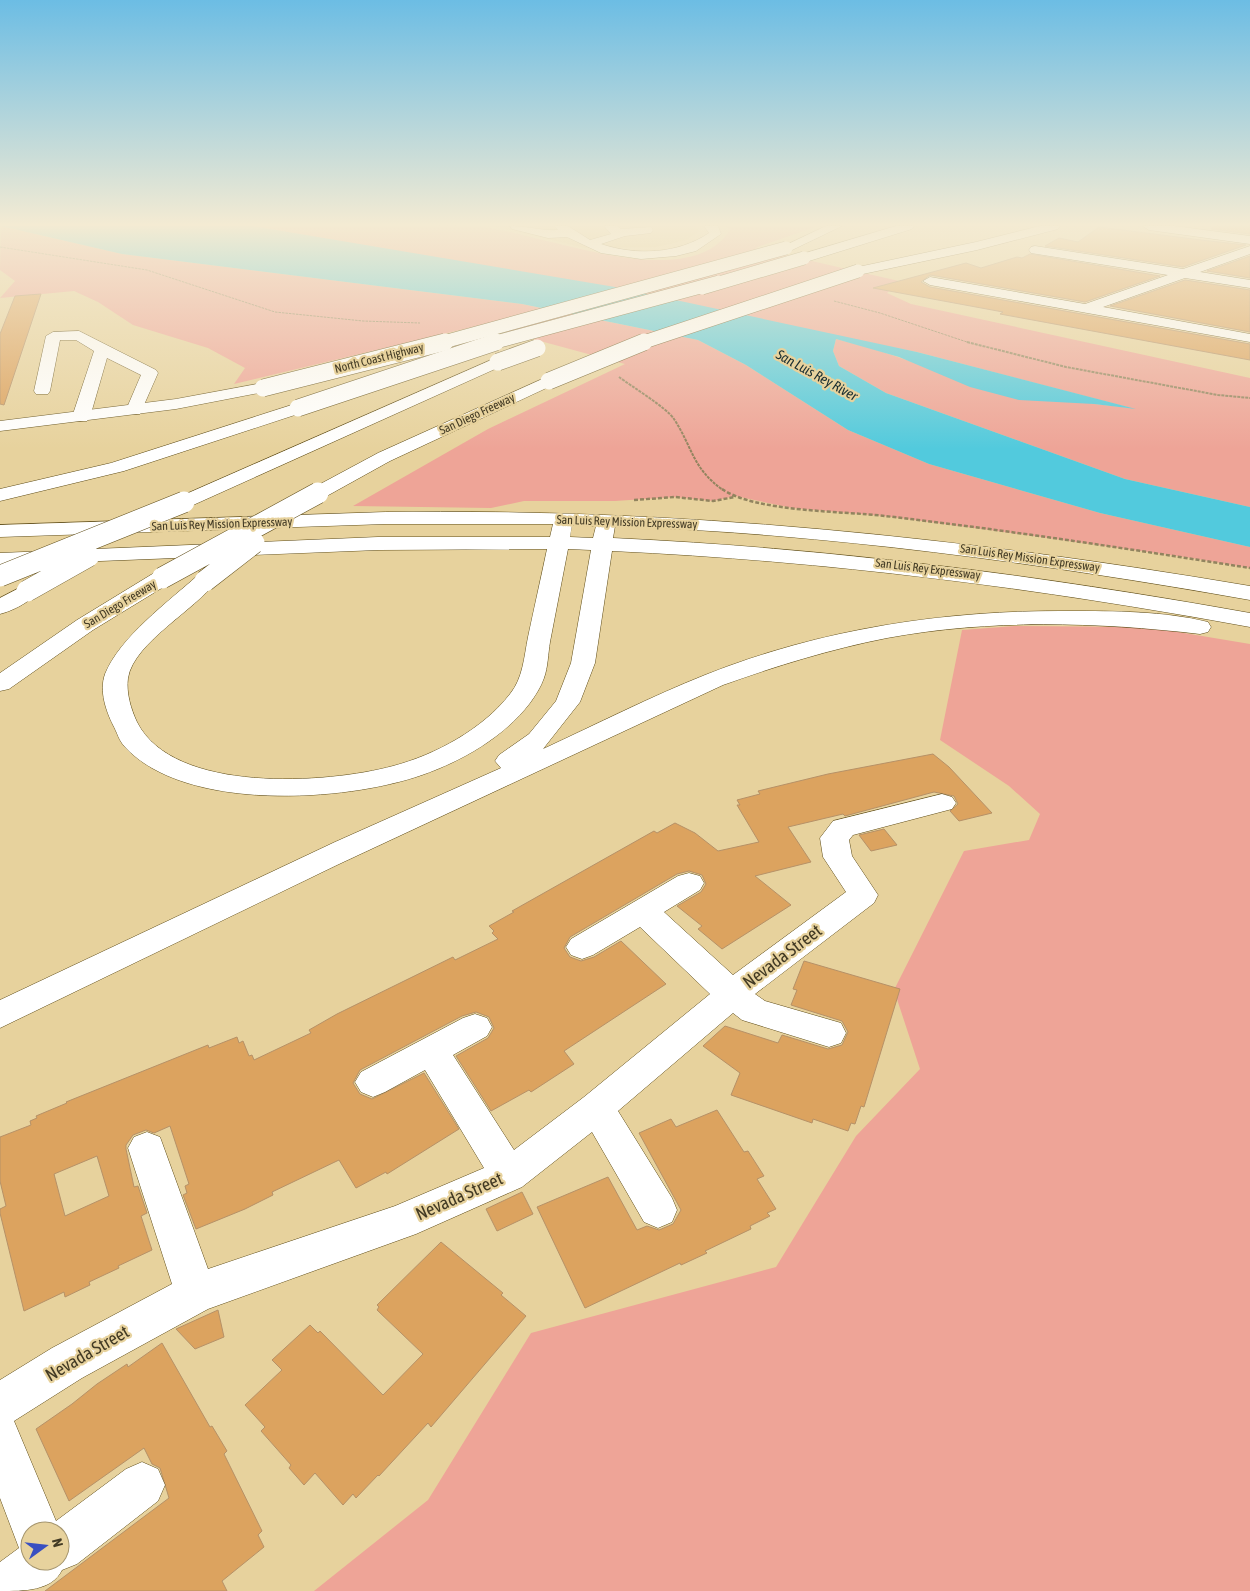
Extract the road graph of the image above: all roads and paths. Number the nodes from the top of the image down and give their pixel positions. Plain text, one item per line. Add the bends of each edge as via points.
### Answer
1 (598, 300) edge
2 (650, 300) edge
3 (669, 300) edge
4 (770, 300) edge
5 (831, 300) edge
6 (1038, 300) edge
7 (1111, 300) edge
8 (1087, 309) junction
9 (1250, 338) edge
10 (102, 349) junction
11 (42, 391) dead end
12 (1250, 398) edge
13 (134, 410) junction
14 (82, 417) junction
15 (0, 426) edge
16 (318, 493) junction
17 (0, 496) edge
18 (735, 496) dead end
19 (633, 500) dead end
20 (184, 502) junction
21 (563, 519) junction
22 (0, 531) edge
23 (605, 532) junction
24 (559, 543) junction
25 (0, 559) edge
26 (0, 576) edge
27 (1250, 593) edge
28 (0, 608) edge
29 (1250, 620) edge
30 (1250, 634) edge
31 (0, 684) edge
32 (942, 803) dead end
33 (330, 857) junction
34 (689, 883) dead end
35 (643, 911) junction
36 (582, 947) dead end
37 (732, 995) junction
38 (0, 1014) edge
39 (475, 1027) dead end
40 (829, 1034) dead end
41 (432, 1050) junction
42 (373, 1082) dead end
43 (597, 1108) junction
44 (147, 1148) dead end
45 (509, 1175) junction
46 (658, 1210) dead end
47 (196, 1293) junction
48 (0, 1405) edge
49 (0, 1438) edge
50 (142, 1485) dead end
51 (32, 1521) edge
52 (70, 1539) edge
53 (28, 1571) edge
54 (1, 1591) edge

1 - 13 main road, North Coast Highway, bridge via 263,388
2 - 17 main road, bridge via 501,340 117,467
3 - 20 main road, bridge via 498,362
4 - 16 main road, San Diego Freeway, bridge via 622,349 384,457
5 - 12 path via 876,310 1016,356 1218,395
6 - 8 main road
7 - 8 main road
8 - 9 main road
10 - 11 main road via 79,335 55,329
10 - 13 main road via 150,373
10 - 14 main road
13 - 14 main road, North Coast Highway
14 - 15 main road, North Coast Highway
16 - 24 main road, bridge via 205,581 133,650 118,675 116,698 126,732 144,752 171,768 207,779 259,788 337,785 398,774 435,760 476,737 507,714 530,683
16 - 31 main road, San Diego Freeway, bridge via 162,578 85,625
18 - 19 path via 713,501 675,497
20 - 26 main road, bridge
20 - 28 main road, bridge
21 - 22 main road, San Luis Rey Mission Expressway via 443,517
21 - 23 main road, San Luis Rey Mission Expressway
21 - 24 main road
23 - 24 main road, San Luis Rey Mission Expressway
23 - 27 main road, San Luis Rey Mission Expressway via 786,530 1063,562
23 - 29 main road, San Luis Rey Expressway via 775,554 942,570
23 - 33 main road via 582,663 568,702 538,740 486,777
24 - 25 main road, San Luis Rey Mission Expressway via 334,546
30 - 33 main road via 1158,622 1041,618 948,624 890,631 839,642 714,680
32 - 37 main road, Nevada Street via 843,828 834,838 838,857 863,895
33 - 38 main road
34 - 35 main road
35 - 36 main road
35 - 37 main road
37 - 40 main road via 754,1011
37 - 43 main road, Nevada Street
39 - 41 main road
41 - 42 main road
41 - 45 main road
43 - 45 main road, Nevada Street
43 - 46 main road
44 - 47 main road
45 - 47 main road, Nevada Street via 402,1221
47 - 48 main road, Nevada Street via 67,1362
49 - 51 main road
50 - 52 main road
53 - 54 main road

